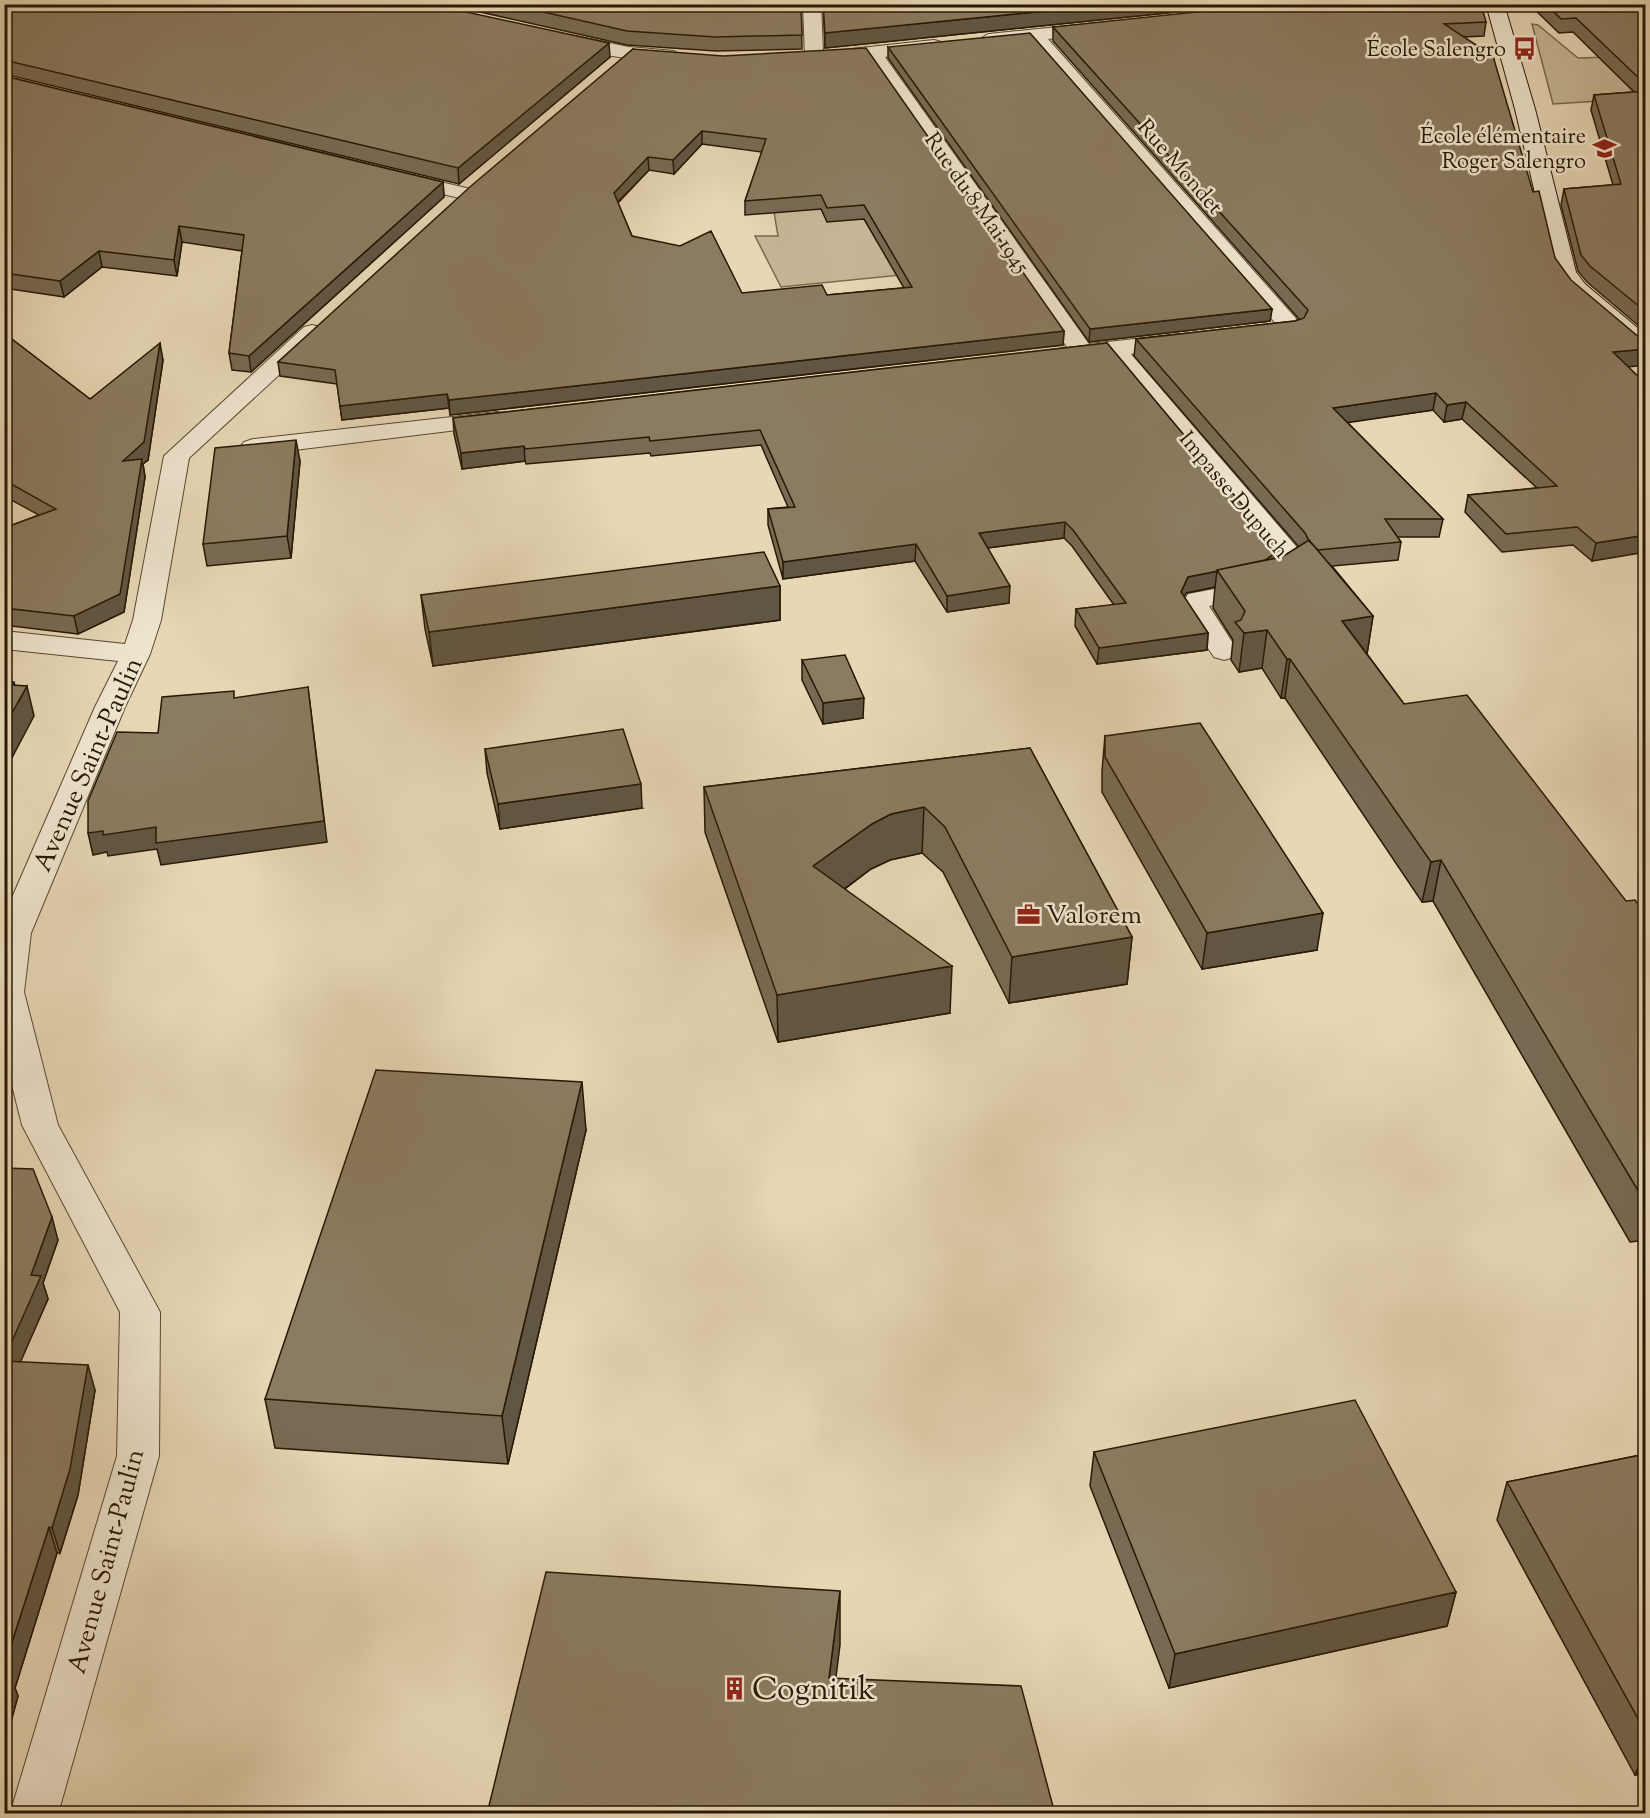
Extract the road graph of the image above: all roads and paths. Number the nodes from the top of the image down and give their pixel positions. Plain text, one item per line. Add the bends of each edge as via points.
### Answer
1 (812, 4) edge
2 (1495, 4) edge
3 (1119, 26) edge
4 (1034, 35) junction
5 (549, 36) edge
6 (872, 52) junction
7 (629, 53) junction
8 (813, 57) junction
9 (792, 58) edge
10 (692, 59) edge
11 (603, 75) edge
12 (490, 171) edge
13 (384, 175) edge
14 (464, 194) junction
15 (439, 216) edge
16 (333, 313) edge
17 (1280, 329) edge
18 (1209, 338) edge
19 (1646, 348) edge
20 (1114, 349) junction
21 (1082, 352) junction
22 (1046, 356) edge
23 (522, 416) edge
24 (177, 456) junction
25 (4, 640) edge
26 (1224, 651) dead end
27 (136, 654) junction
28 (34, 1814) edge

1 - 8 street
2 - 19 street via 1565,273 1577,289
3 - 4 street via 1094,20
4 - 6 street
4 - 17 street, Rue Mondet
5 - 7 street
6 - 8 street
6 - 21 street, Rue du 8 Mai 1945
7 - 10 street
7 - 11 street
8 - 9 street
12 - 14 street
13 - 14 street
14 - 15 street
16 - 24 street
18 - 20 street
20 - 21 street
20 - 26 street, Impasse Dupuch via 1291,558 1295,569 1280,582 1198,600 1198,613
21 - 22 street
23 - 24 street
24 - 27 street, Avenue Saint-Paulin via 147,620
25 - 27 street
27 - 28 street, Avenue Saint-Paulin via 14,933 7,992 40,1125 140,1312 138,1456

